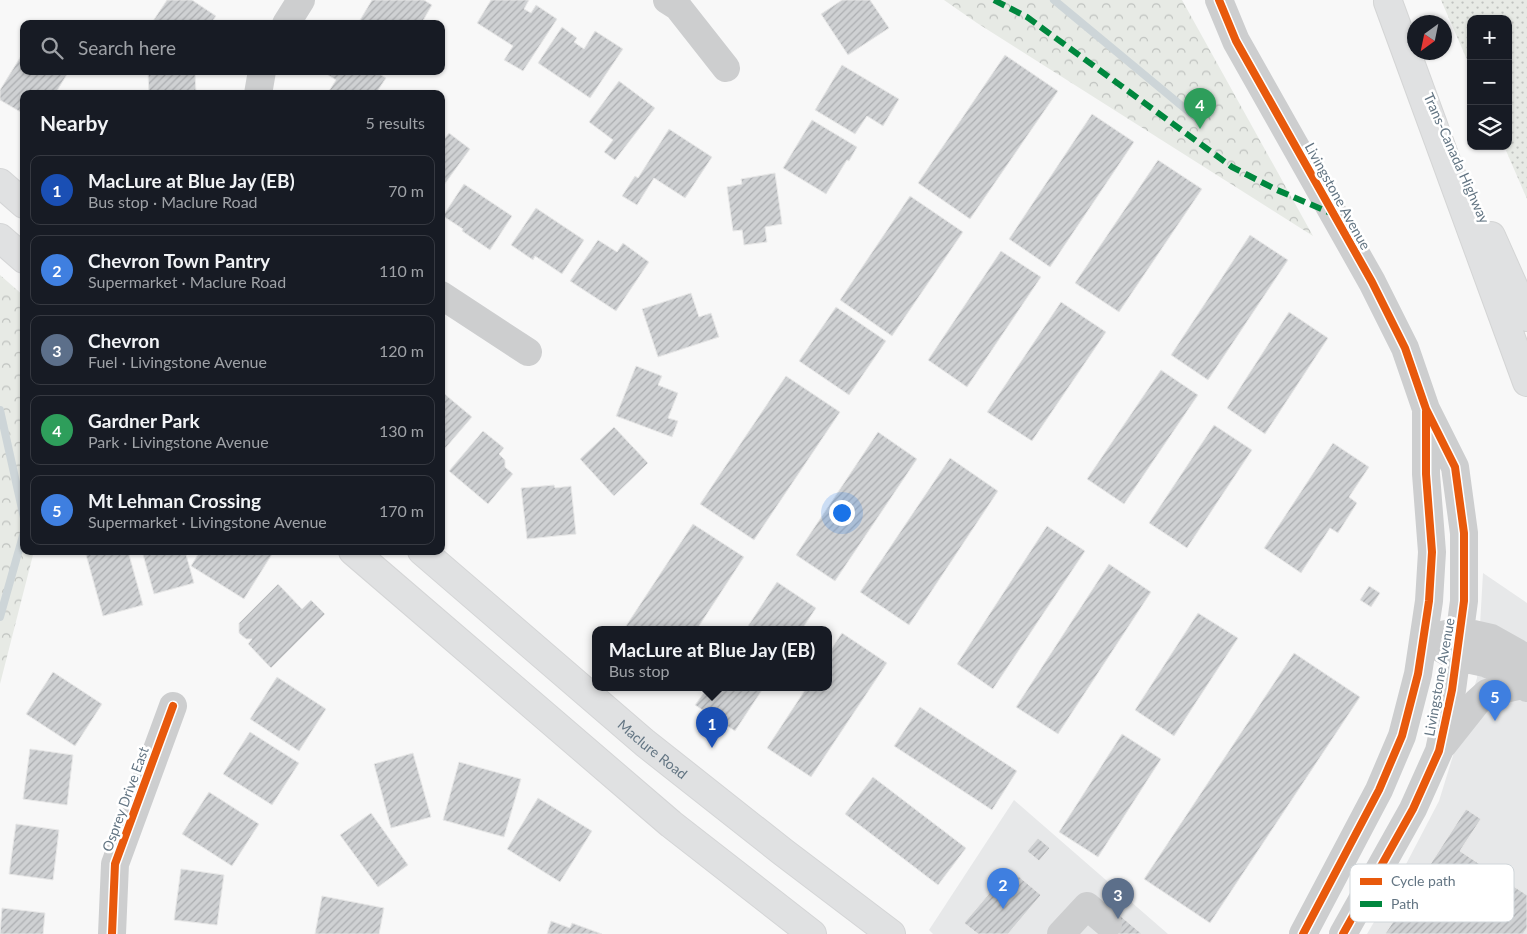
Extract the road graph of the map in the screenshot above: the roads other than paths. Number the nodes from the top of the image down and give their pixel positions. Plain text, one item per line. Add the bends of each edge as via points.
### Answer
1 (301, 0) edge
2 (667, 0) edge
3 (1218, 0) edge
4 (1387, 1) edge
5 (288, 20) edge
6 (726, 68) dead end
7 (261, 75) edge
8 (259, 90) edge
9 (0, 183) edge
10 (20, 200) edge
11 (0, 238) edge
12 (20, 256) edge
13 (445, 297) edge
14 (1527, 316) edge
15 (528, 352) dead end
16 (1527, 382) edge
17 (1426, 409) junction
18 (358, 555) edge
19 (427, 555) edge
20 (1423, 639) junction
21 (1459, 644) junction
22 (1525, 678) edge
23 (173, 706) dead end
24 (1439, 750) junction
25 (1382, 864) edge
26 (1350, 921) edge
27 (112, 934) edge
28 (812, 934) edge
29 (891, 934) edge
30 (1303, 934) edge
31 (1343, 934) edge

1 - 5 street
2 - 6 street via 678,7
3 - 17 street, Livingstone Avenue via 1236,41 1372,282 1405,348
4 - 14 main road, Trans-Canada Highway
4 - 16 main road
7 - 8 street
9 - 10 main road
11 - 12 main road
13 - 15 street
17 - 20 street, Livingstone Avenue via 1426,474 1432,552
17 - 21 street, Livingstone Avenue via 1455,467 1464,533 1464,601
18 - 28 main road via 664,818
19 - 29 main road, Maclure Road via 645,743
20 - 21 street
20 - 30 street, Livingstone Avenue via 1418,674 1402,736 1379,790
21 - 22 street via 1485,663
21 - 24 street, Livingstone Avenue
22 - 24 street via 1487,693
23 - 27 street, Osprey Drive East via 115,864
24 - 25 street, Livingstone Avenue via 1413,808
26 - 31 street, Livingstone Avenue

